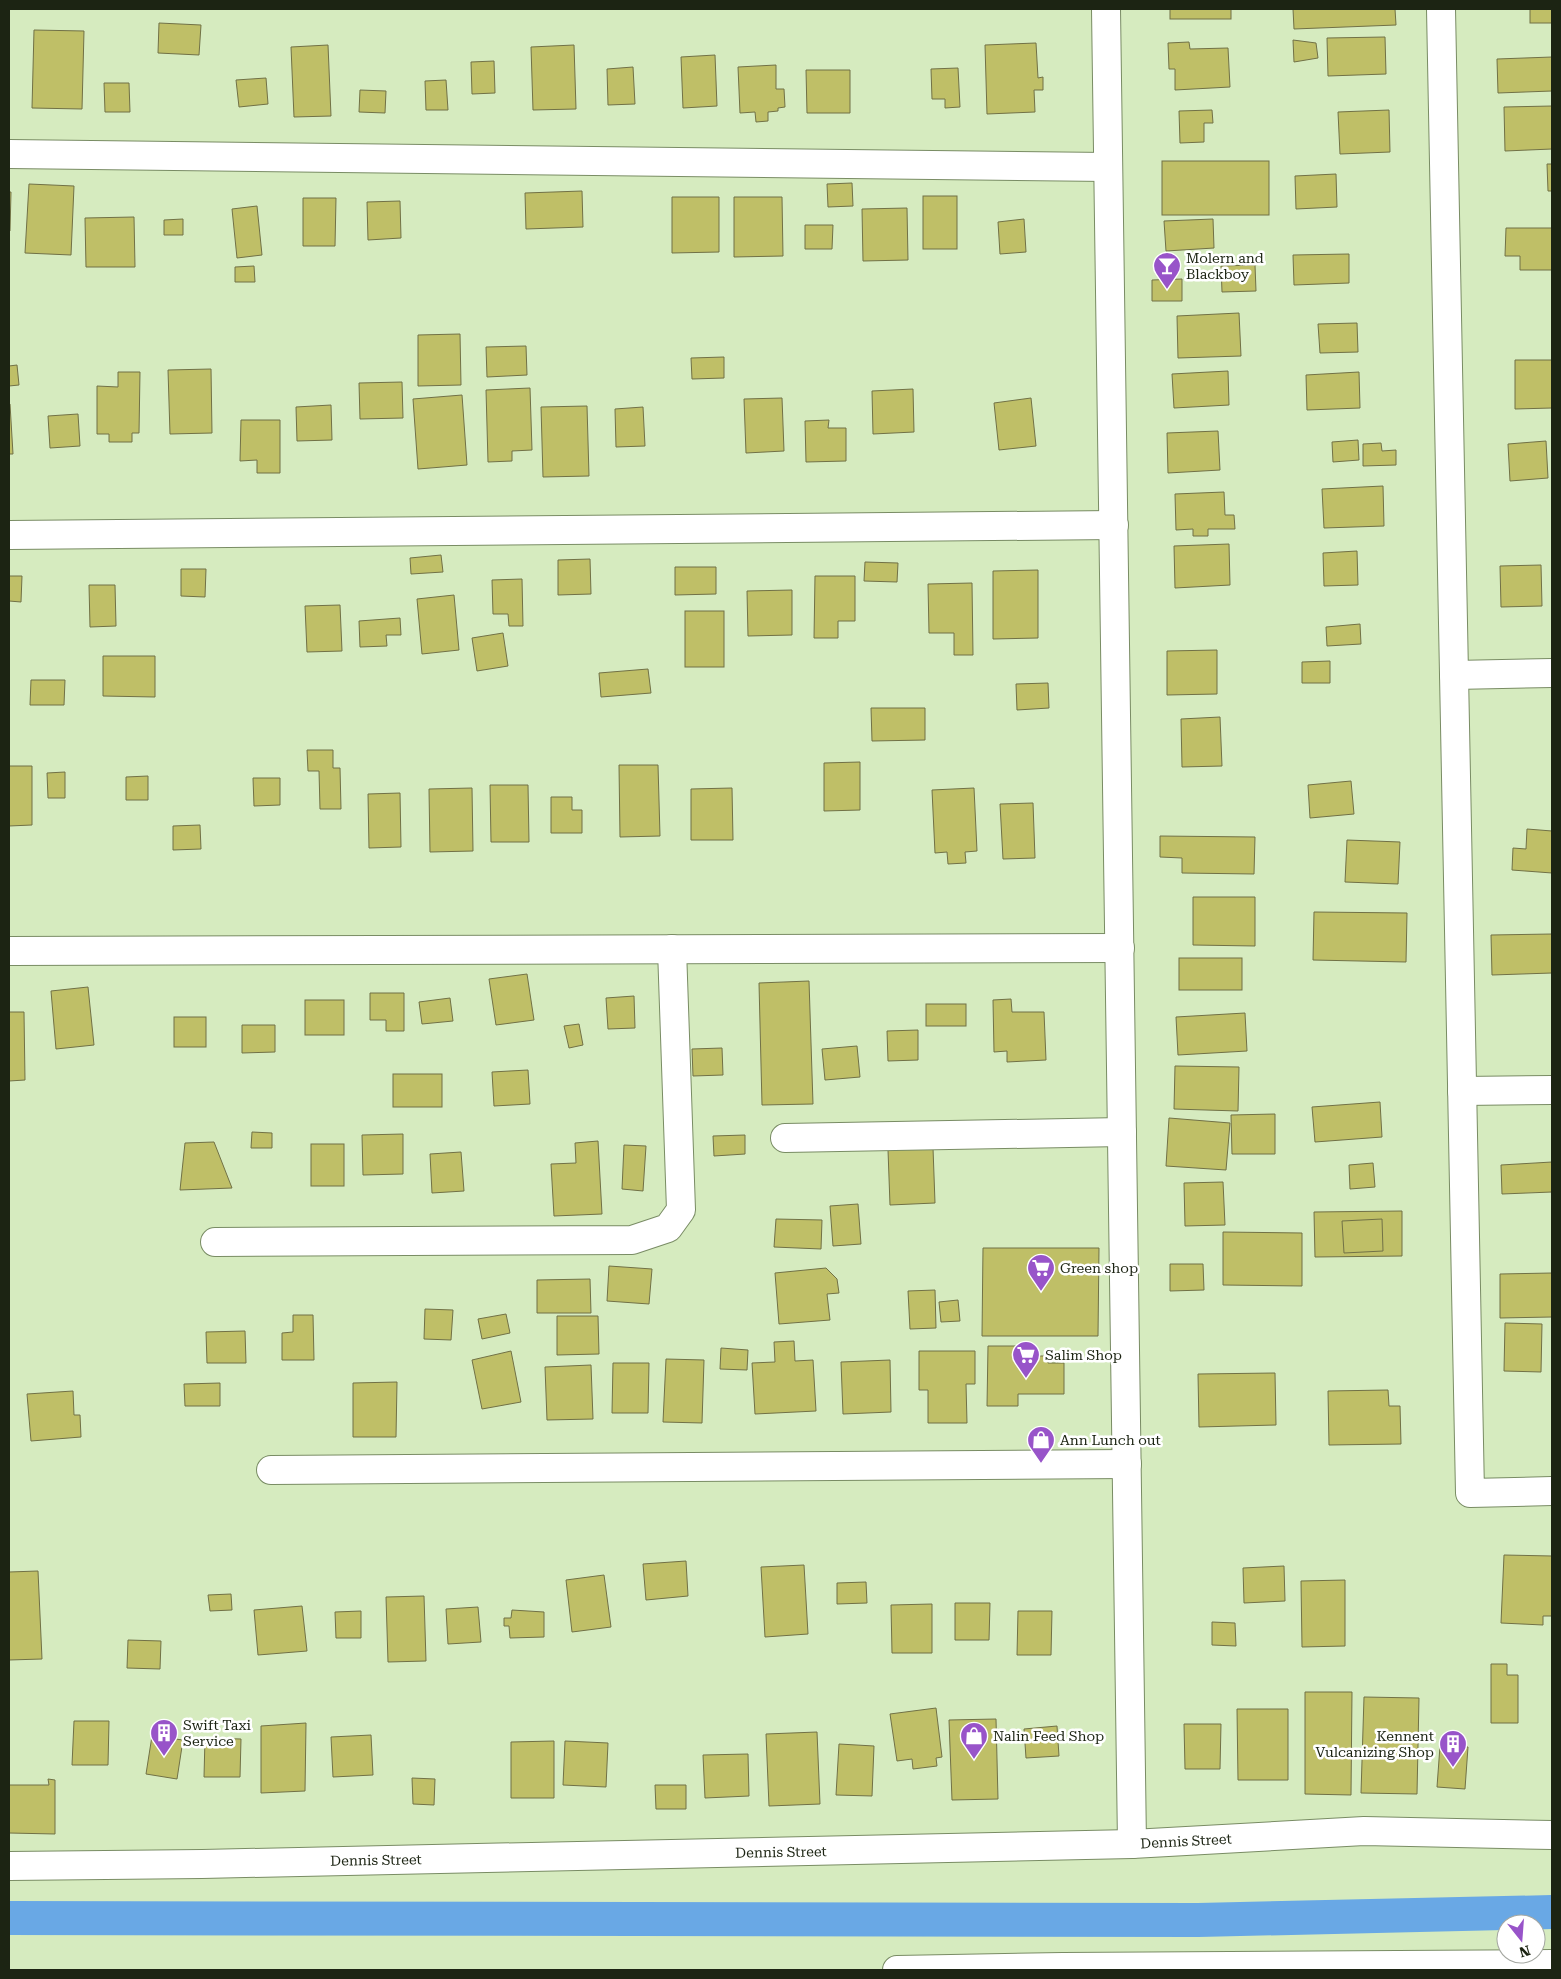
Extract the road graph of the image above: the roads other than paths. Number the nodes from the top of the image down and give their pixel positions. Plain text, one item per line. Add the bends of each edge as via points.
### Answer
1 (1106, 9) edge
2 (1441, 9) edge
3 (9, 154) edge
4 (1108, 166) junction
5 (1114, 525) junction
6 (9, 535) edge
7 (1552, 673) edge
8 (1454, 675) junction
9 (1120, 948) junction
10 (672, 949) junction
11 (9, 951) edge
12 (1552, 1090) edge
13 (1462, 1091) junction
14 (1122, 1132) junction
15 (785, 1138) dead end
16 (216, 1242) dead end
17 (1127, 1464) junction
18 (271, 1470) dead end
19 (1552, 1491) edge
20 (1552, 1835) edge
21 (1132, 1844) junction
22 (9, 1866) edge
23 (1552, 1964) edge
24 (897, 1970) edge

1 - 4 street
2 - 8 street
3 - 4 street
4 - 5 street
5 - 6 street
5 - 9 street
7 - 8 street
8 - 13 street
9 - 10 street
9 - 14 street
10 - 11 street
10 - 16 street via 681,1210 668,1228 632,1240
12 - 13 street
13 - 19 street via 1470,1493
14 - 15 street
14 - 17 street
17 - 18 street
17 - 21 street
20 - 21 street, Dennis Street via 1364,1831
21 - 22 street, Dennis Street
23 - 24 street

